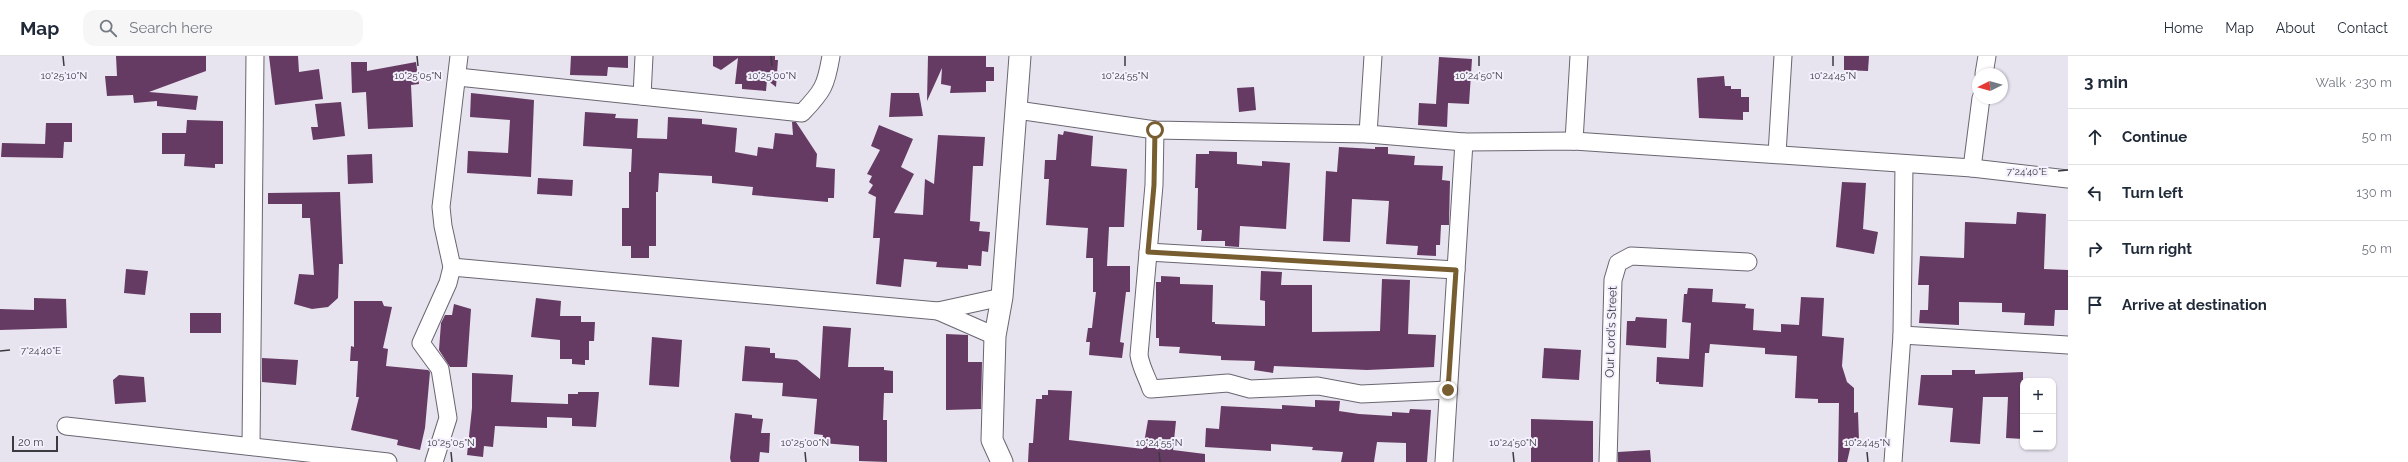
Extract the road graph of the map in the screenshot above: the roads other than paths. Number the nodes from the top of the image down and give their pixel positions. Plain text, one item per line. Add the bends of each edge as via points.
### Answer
1 (255, 56) edge
2 (459, 56) edge
3 (644, 56) edge
4 (830, 56) edge
5 (1020, 56) edge
6 (1373, 56) edge
7 (1579, 56) edge
8 (1783, 56) edge
9 (1987, 56) edge
10 (1985, 68) edge
11 (458, 77) junction
12 (642, 96) junction
13 (1980, 104) edge
14 (1017, 110) junction
15 (1155, 130) junction
16 (1368, 134) junction
17 (1574, 141) junction
18 (1464, 142) junction
19 (1777, 154) junction
20 (1904, 164) junction
21 (1972, 168) junction
22 (2068, 179) edge
23 (1148, 252) junction
24 (1748, 262) dead end
25 (452, 267) junction
26 (1456, 270) junction
27 (1002, 297) junction
28 (938, 310) junction
29 (1902, 335) junction
30 (995, 336) junction
31 (2068, 345) edge
32 (1448, 390) junction
33 (66, 426) dead end
34 (251, 446) junction
35 (388, 462) edge
36 (434, 462) edge
37 (1002, 462) edge
38 (1444, 462) edge
39 (1608, 462) edge
40 (1893, 462) edge

1 - 34 street
2 - 11 street
3 - 12 street
4 - 12 street via 826,83 820,94 802,113
5 - 14 street
6 - 16 street
7 - 17 street
8 - 19 street
9 - 10 street
11 - 12 street
11 - 25 street via 441,207
13 - 21 street
14 - 15 street
14 - 27 street
15 - 16 street
15 - 23 street via 1154,185
16 - 18 street
17 - 18 street
17 - 19 street
18 - 26 street
19 - 20 street
20 - 21 street
20 - 29 street
21 - 22 street
23 - 26 street
23 - 32 street via 1139,355 1141,368 1151,389 1228,383 1250,389 1318,386 1361,394
24 - 39 street, Our Lord’s Street via 1631,256 1618,263 1613,280
25 - 28 street
25 - 36 street via 448,284 421,343 440,369 448,418
26 - 32 street
27 - 28 street
27 - 30 street
28 - 30 street
29 - 31 street
29 - 40 street
30 - 37 street via 992,440
32 - 38 street
33 - 34 street
34 - 35 street

